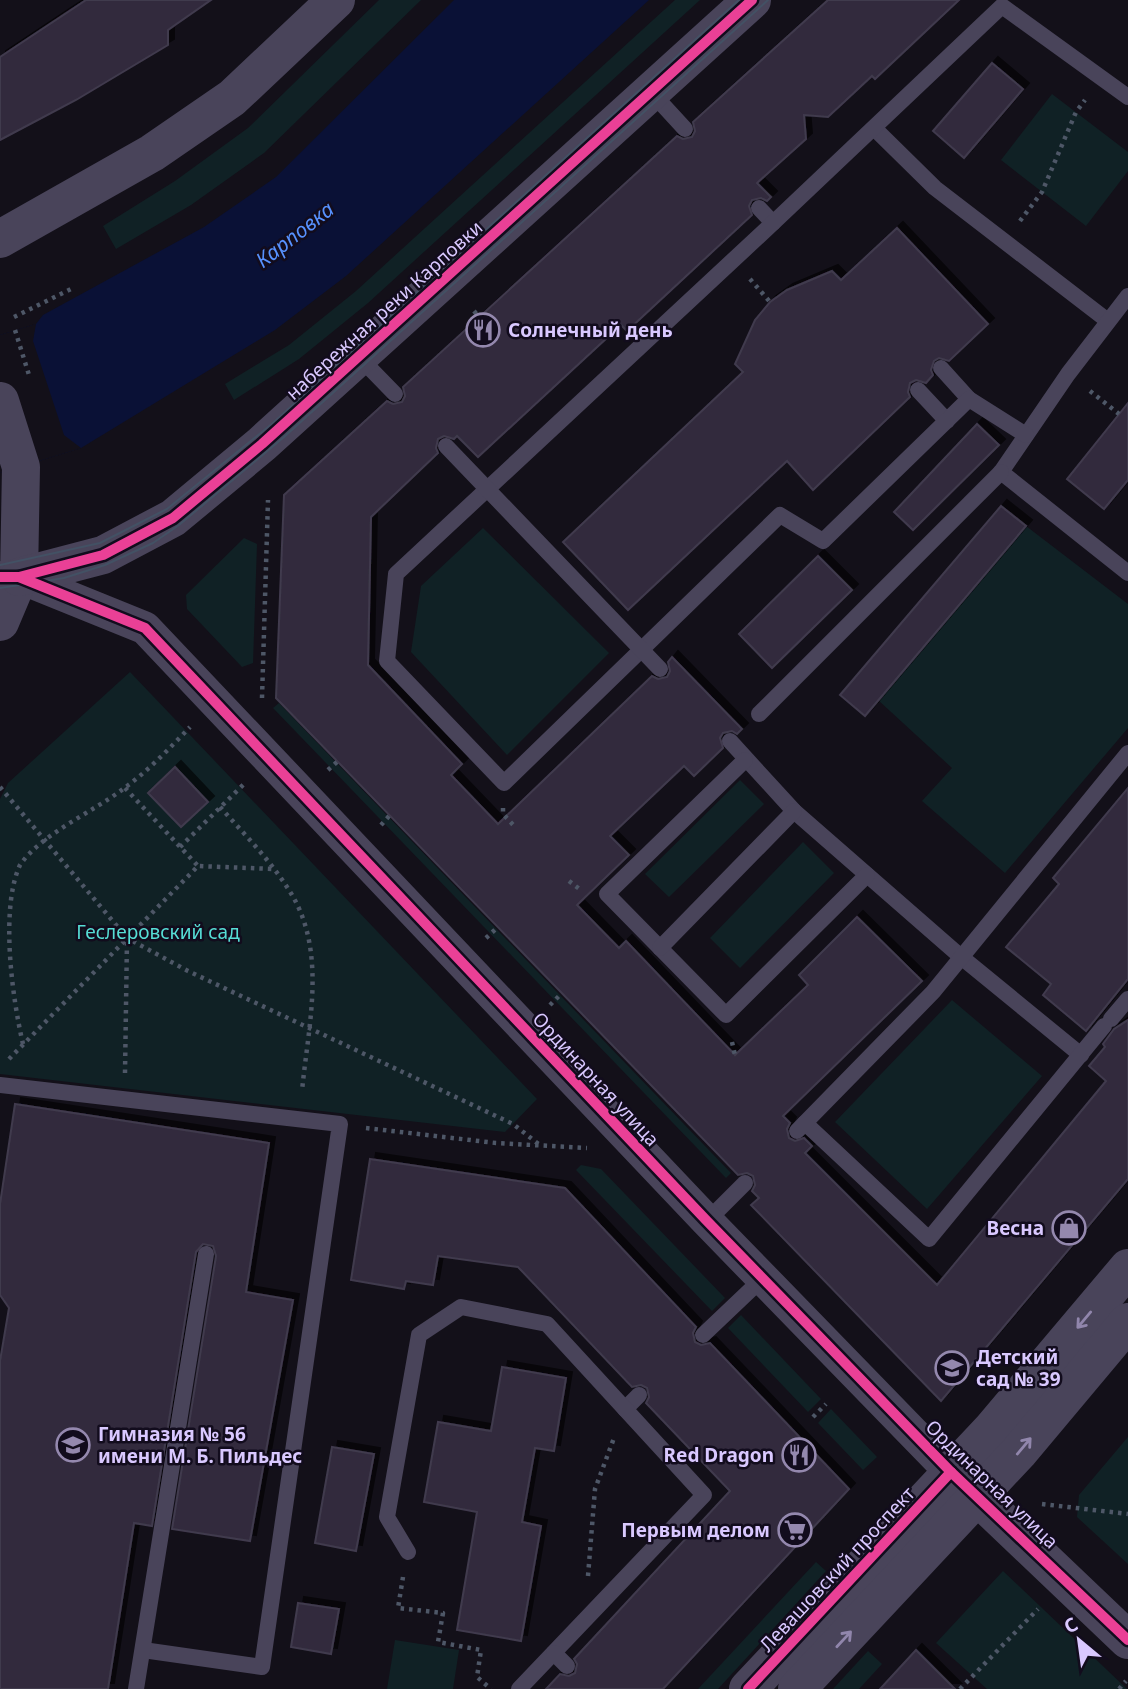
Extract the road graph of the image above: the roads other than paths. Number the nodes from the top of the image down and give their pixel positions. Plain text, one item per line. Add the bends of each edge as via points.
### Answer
1 (336, 0) edge
2 (752, 0) edge
3 (651, 92) junction
4 (1128, 97) edge
5 (874, 128) junction
6 (685, 129) dead end
7 (760, 208) dead end
8 (774, 223) junction
9 (0, 239) edge
10 (1128, 296) edge
11 (1108, 321) junction
12 (359, 357) junction
13 (941, 368) dead end
14 (918, 390) dead end
15 (395, 394) dead end
16 (970, 399) junction
17 (0, 401) edge
18 (947, 421) junction
19 (1026, 435) junction
20 (446, 446) dead end
21 (1001, 472) junction
22 (486, 488) junction
23 (0, 543) edge
24 (1128, 573) edge
25 (9, 577) edge
26 (0, 622) edge
27 (640, 648) junction
28 (660, 669) dead end
29 (759, 714) dead end
30 (730, 741) dead end
31 (1128, 753) edge
32 (745, 760) junction
33 (794, 811) junction
34 (867, 875) junction
35 (660, 948) junction
36 (960, 956) junction
37 (1128, 999) edge
38 (1081, 1055) junction
39 (0, 1086) edge
40 (745, 1183) dead end
41 (707, 1221) junction
42 (206, 1254) dead end
43 (1128, 1268) edge
44 (763, 1278) junction
45 (1128, 1321) edge
46 (703, 1335) dead end
47 (639, 1395) dead end
48 (625, 1409) junction
49 (965, 1485) junction
50 (408, 1552) road end
51 (1128, 1640) edge
52 (143, 1650) junction
53 (554, 1653) junction
54 (567, 1666) dead end
55 (136, 1689) edge
56 (519, 1689) edge
57 (748, 1689) edge
58 (797, 1689) edge

1 - 9 street via 232,98 152,153
2 - 3 street, набережная реки Карповки
3 - 6 lane
3 - 12 street, набережная реки Карповки
4 - 5 lane via 1002,6
5 - 8 lane
5 - 11 lane via 935,188
7 - 8 lane
8 - 22 lane
10 - 11 lane
11 - 19 lane
12 - 15 lane
12 - 25 street, набережная реки Карповки via 173,518 103,555
13 - 16 lane
14 - 18 lane
16 - 18 lane
16 - 19 lane
17 - 25 street via 21,467
18 - 27 lane via 823,541 780,515
19 - 21 lane
20 - 22 lane
21 - 24 lane
21 - 29 lane
22 - 27 lane
22 - 27 lane via 396,574 387,661 504,783
23 - 25 street
25 - 26 street
25 - 41 street, Ординарная улица via 145,628
27 - 28 lane
30 - 32 lane
31 - 36 lane
32 - 33 lane
32 - 35 lane via 607,894
33 - 34 lane
33 - 35 lane
34 - 35 lane via 726,1015
34 - 36 lane
36 - 38 lane
36 - 38 lane via 933,992 801,1127 929,1239
37 - 38 lane
39 - 52 lane via 340,1124 262,1667
40 - 41 lane
41 - 44 street, Ординарная улица
42 - 52 lane
43 -> 49 street, Левашовский проспект
44 - 46 lane
44 - 49 street, Ординарная улица
49 -> 45 street, Левашовский проспект
47 - 48 lane
48 - 50 lane via 547,1324 461,1307 419,1335 387,1517
48 - 53 lane via 704,1495
49 - 51 street, Ординарная улица
49 - 57 street, Левашовский проспект
58 -> 49 street, Левашовский проспект
52 - 55 lane
53 - 54 lane
53 - 56 lane

